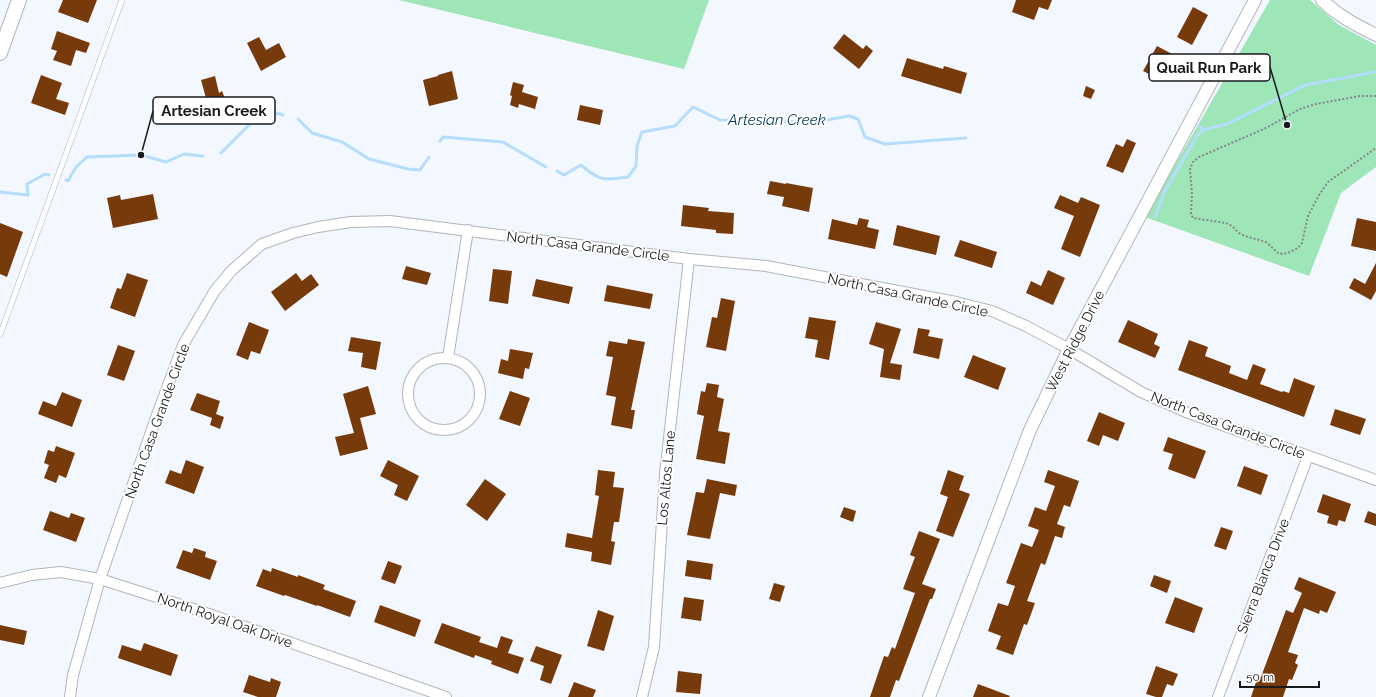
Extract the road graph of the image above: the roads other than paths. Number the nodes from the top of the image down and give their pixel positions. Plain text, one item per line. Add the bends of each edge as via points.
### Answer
1 (19, 0) edge
2 (122, 0) edge
3 (1255, 0) edge
4 (1322, 0) edge
5 (1376, 36) edge
6 (0, 53) edge
7 (468, 230) junction
8 (689, 259) junction
9 (0, 335) edge
10 (1069, 349) junction
11 (448, 358) junction
12 (1308, 456) junction
13 (1376, 480) edge
14 (100, 579) junction
15 (0, 583) edge
16 (70, 697) edge
17 (446, 697) edge
18 (642, 697) edge
19 (929, 697) edge
20 (1218, 697) edge

1 - 6 main road
2 - 9 lane
3 - 10 street, West Ridge Drive
4 - 5 street via 1346,20
7 - 8 street, North Casa Grande Circle
7 - 11 street
7 - 14 street, North Casa Grande Circle via 390,221 351,222 318,227 262,244 231,271 214,292 183,345
8 - 10 street, North Casa Grande Circle via 766,266 956,302 992,311
8 - 18 street, Los Altos Lane via 665,474 654,647
10 - 12 street, North Casa Grande Circle via 1148,395 1186,412
10 - 19 street, West Ridge Drive via 1030,430
11 - 11 street via 460,361 471,369 478,379 481,392 474,416 465,425 441,431 420,422 412,413 407,391 410,380 426,362
12 - 13 street, North Casa Grande Circle
12 - 20 street, Sierra Blanca Drive
14 - 15 street, North Royal Oak Drive via 61,572 32,575
14 - 16 street, North Casa Grande Circle via 73,675
14 - 17 street, North Royal Oak Drive

